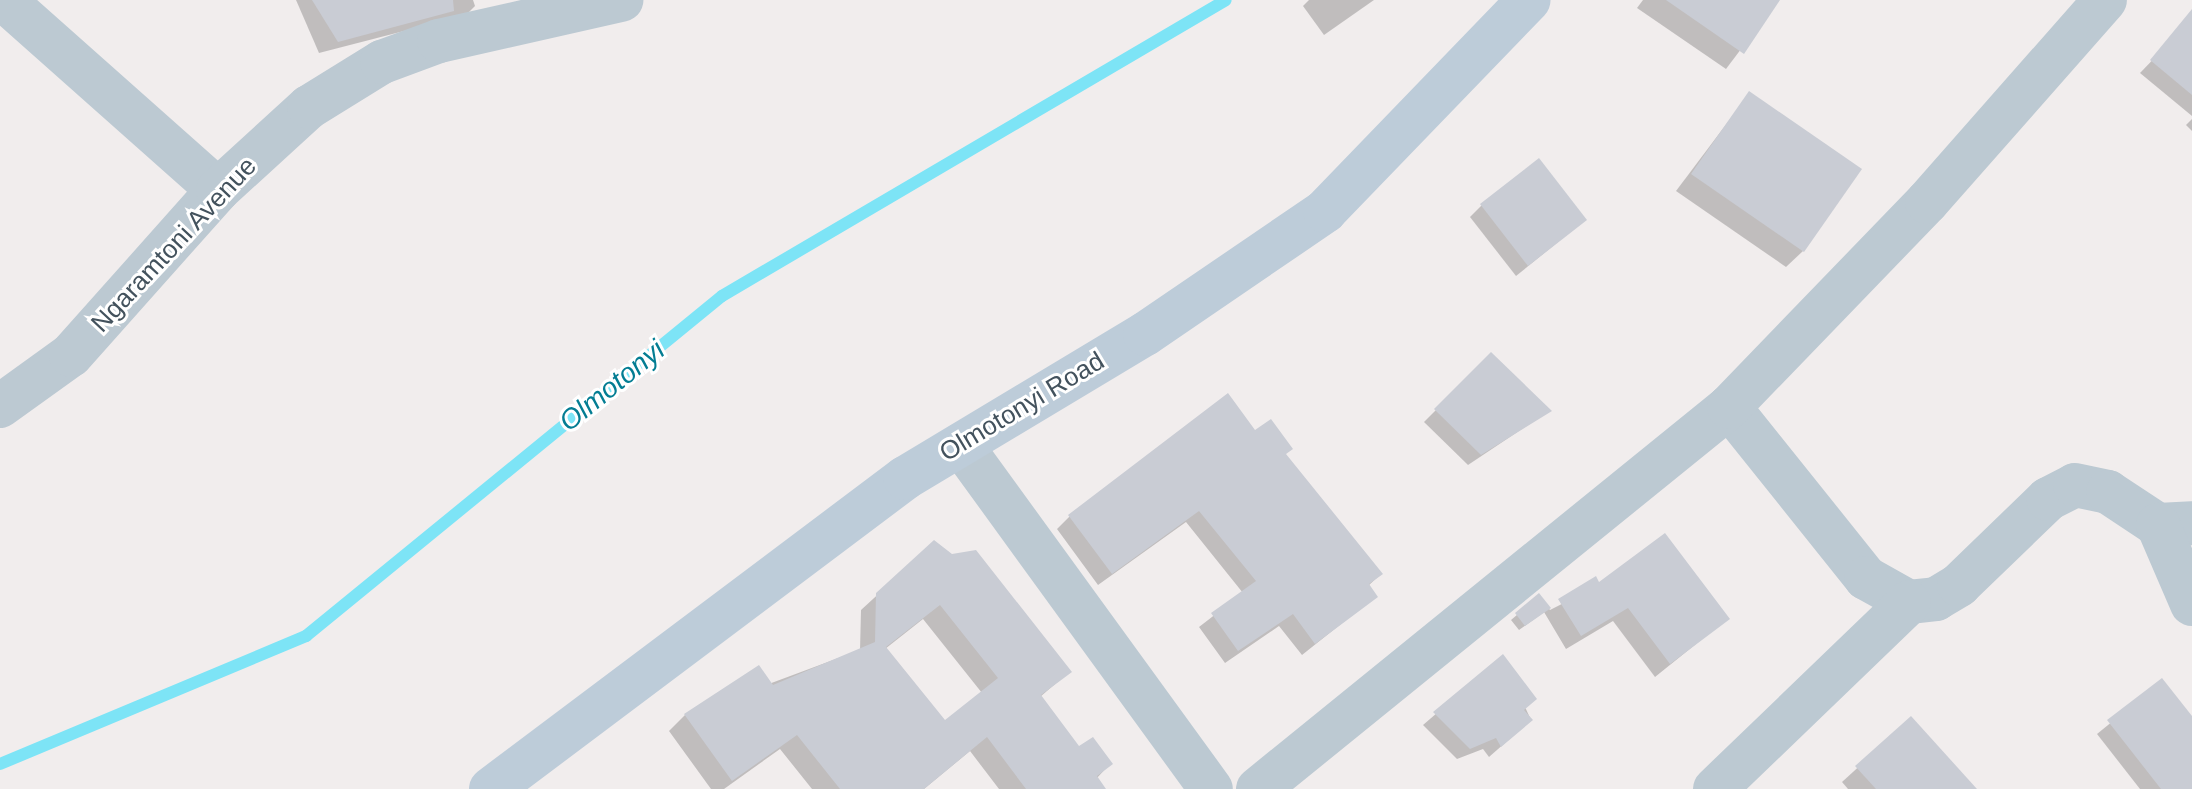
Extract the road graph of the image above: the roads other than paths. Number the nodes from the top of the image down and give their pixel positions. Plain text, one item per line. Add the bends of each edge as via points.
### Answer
1 (4, 0) edge
2 (621, 0) edge
3 (1529, 0) edge
4 (2105, 0) edge
5 (218, 190) junction
6 (0, 406) edge
7 (1729, 407) junction
8 (961, 445) junction
9 (2175, 524) edge
10 (1909, 602) junction
11 (2192, 604) edge
12 (491, 789) edge
13 (1211, 789) edge
14 (1258, 789) edge
15 (1715, 789) edge

1 - 5 street
2 - 5 street, Ngaramtoni Avenue via 382,62 309,107
3 - 8 street, Olmotonyi Road via 1325,211 1145,334
4 - 7 street via 1927,202
5 - 6 street, Ngaramtoni Avenue via 71,355
7 - 10 street via 1866,578
7 - 14 street
8 - 12 street, Olmotonyi Road via 905,478
8 - 13 street
9 - 10 street via 2108,492 2075,485 2048,499 1959,585 1936,599
9 - 11 street
10 - 15 street

